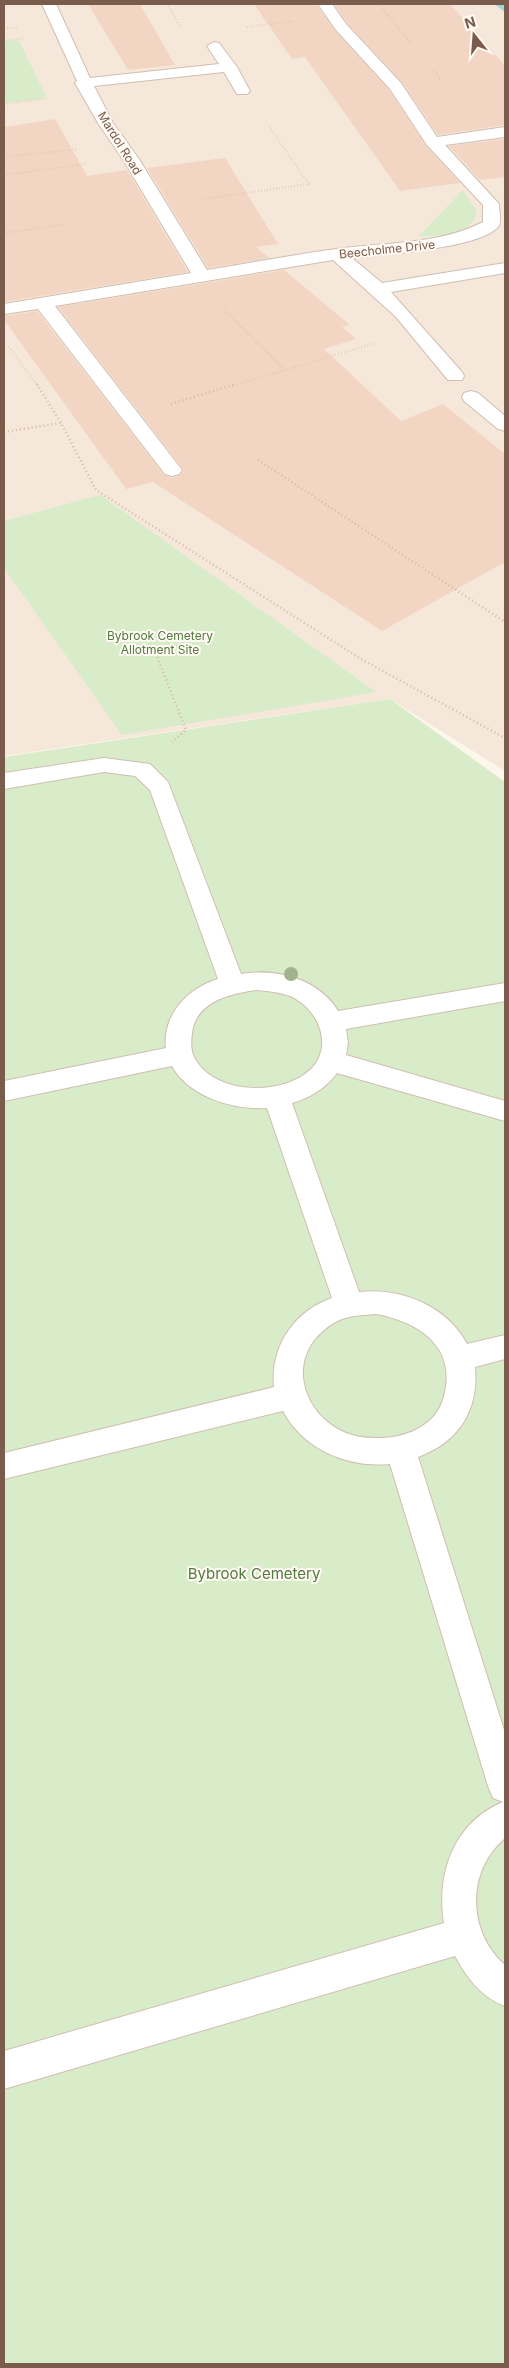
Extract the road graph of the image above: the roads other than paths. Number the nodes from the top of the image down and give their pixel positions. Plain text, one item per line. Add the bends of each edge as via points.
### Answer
1 (49, 4) edge
2 (329, 10) edge
3 (214, 46) dead end
4 (229, 67) junction
5 (83, 83) junction
6 (242, 91) dead end
7 (505, 132) edge
8 (434, 142) junction
9 (337, 254) junction
10 (505, 268) edge
11 (197, 277) junction
12 (378, 289) junction
13 (44, 303) junction
14 (4, 309) edge
15 (455, 376) dead end
16 (471, 397) dead end
17 (505, 424) edge
18 (172, 470) dead end
19 (4, 781) edge
20 (232, 984) junction
21 (505, 992) edge
22 (332, 1022) junction
23 (180, 1055) junction
24 (331, 1061) junction
25 (4, 1091) edge
26 (276, 1097) junction
27 (505, 1111) edge
28 (349, 1305) junction
29 (505, 1347) edge
30 (460, 1358) junction
31 (290, 1396) junction
32 (401, 1450) junction
33 (4, 1466) edge
34 (505, 1786) edge
35 (505, 1818) edge
36 (465, 1935) junction
37 (505, 1988) edge
38 (4, 2070) edge

1 - 5 street, Mardol Road
2 - 8 street, Beecholme Drive via 396,86
3 - 4 street
4 - 5 street
4 - 6 street
5 - 11 street, Mardol Road via 118,144 159,205
7 - 8 street
8 - 9 street, Beecholme Drive via 491,204 491,224 470,235 440,243
9 - 11 street, Beecholme Drive
9 - 12 street
10 - 12 street
11 - 13 street, Beecholme Drive
12 - 15 street
13 - 14 street, Beecholme Drive
13 - 18 street
16 - 17 street
19 - 20 street via 104,764 142,769 160,787
20 - 22 street via 256,981 281,984 304,992 321,1005
20 - 23 street via 210,992 194,1004 182,1020 177,1037
21 - 22 street
22 - 24 street via 336,1042
23 - 25 street
23 - 26 street via 190,1072 206,1085 227,1094 251,1098
24 - 26 street via 319,1077
24 - 27 street
26 - 28 street
28 - 30 street via 376,1302 403,1307 428,1318 448,1336
28 - 31 street via 324,1314 305,1329 291,1349 286,1372
29 - 30 street
30 - 32 street via 464,1380 459,1403 446,1424 426,1439
31 - 32 street via 302,1417 321,1435 346,1447 373,1452
31 - 33 street
32 - 34 street
35 - 36 street via 490,1828 472,1849 461,1875 458,1904
36 - 37 street via 478,1961
36 - 38 street

